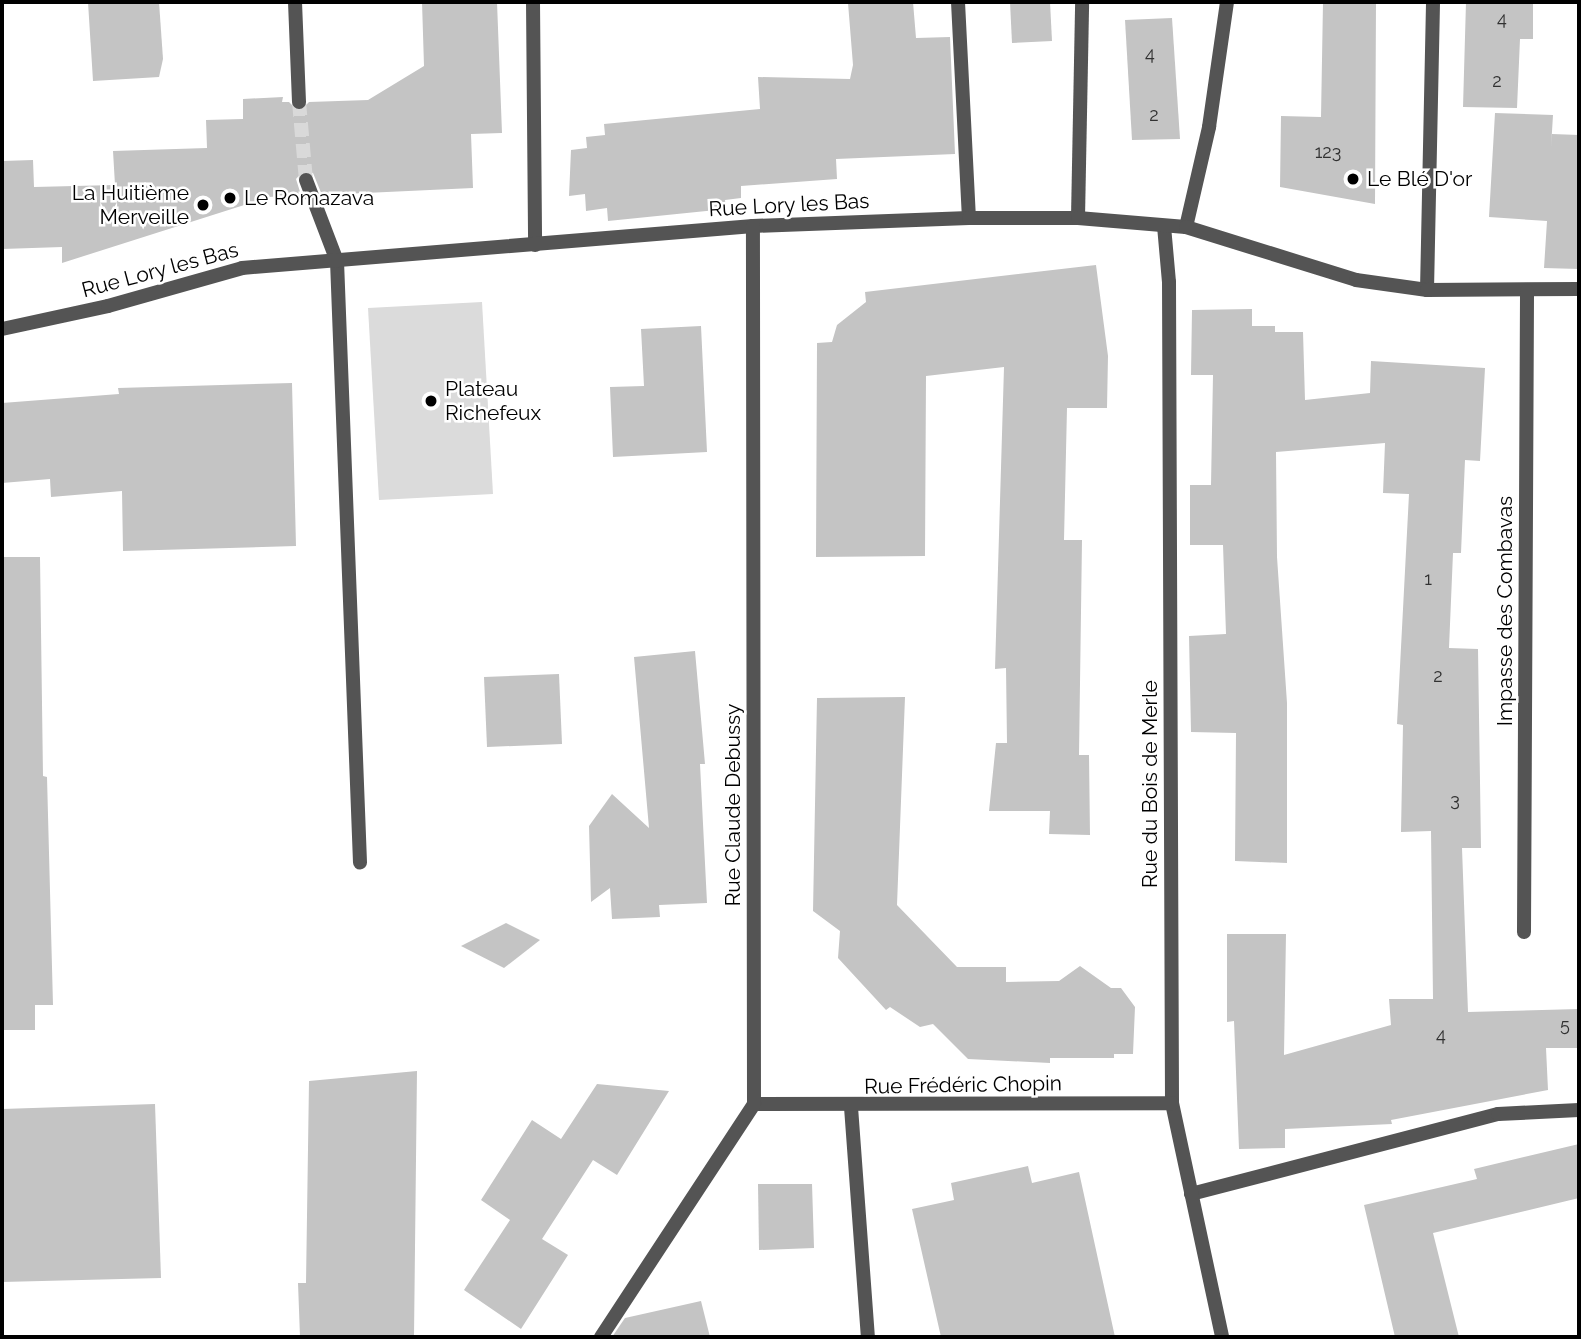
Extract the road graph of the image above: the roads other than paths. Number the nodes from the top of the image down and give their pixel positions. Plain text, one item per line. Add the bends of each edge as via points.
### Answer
1 (295, 2) edge
2 (533, 2) edge
3 (958, 2) edge
4 (1082, 2) edge
5 (1227, 2) edge
6 (1433, 2) edge
7 (299, 102) tunnel mouth
8 (306, 180) tunnel mouth
9 (969, 218) junction
10 (1078, 218) junction
11 (753, 226) junction
12 (1164, 226) junction
13 (1186, 227) junction
14 (535, 245) junction
15 (337, 261) junction
16 (1579, 289) edge
17 (1427, 290) junction
18 (1527, 290) junction
19 (2, 329) edge
20 (360, 863) dead end
21 (1524, 932) dead end
22 (1171, 1103) junction
23 (754, 1104) junction
24 (850, 1107) junction
25 (1579, 1110) edge
26 (1191, 1194) junction
27 (601, 1337) edge
28 (868, 1337) edge
29 (1222, 1337) edge

1 - 7 street
2 - 14 street
3 - 9 street
4 - 10 street
5 - 13 street via 1209,127
6 - 17 street
8 - 15 street
9 - 10 street, Rue Lory les Bas
9 - 11 street, Rue Lory les Bas
10 - 12 street, Rue Lory les Bas
11 - 14 street, Rue Lory les Bas
11 - 23 street, Rue Claude Debussy
12 - 13 street, Rue Lory les Bas
12 - 22 street, Rue du Bois de Merle via 1169,282
13 - 17 street, Rue Lory les Bas via 1356,280
14 - 15 street, Rue Lory les Bas
15 - 19 street, Rue Lory les Bas via 243,268 108,306
15 - 20 street
16 - 18 street, Rue Lory les Bas
17 - 18 street, Rue Lory les Bas
18 - 21 street, Impasse des Combavas
22 - 24 street, Rue Frédéric Chopin
22 - 26 street, Rue du Bois de Merle
23 - 24 street, Rue Frédéric Chopin
23 - 27 street
24 - 28 street
25 - 26 street via 1498,1114
26 - 29 street, Rue du Bois de Merle

